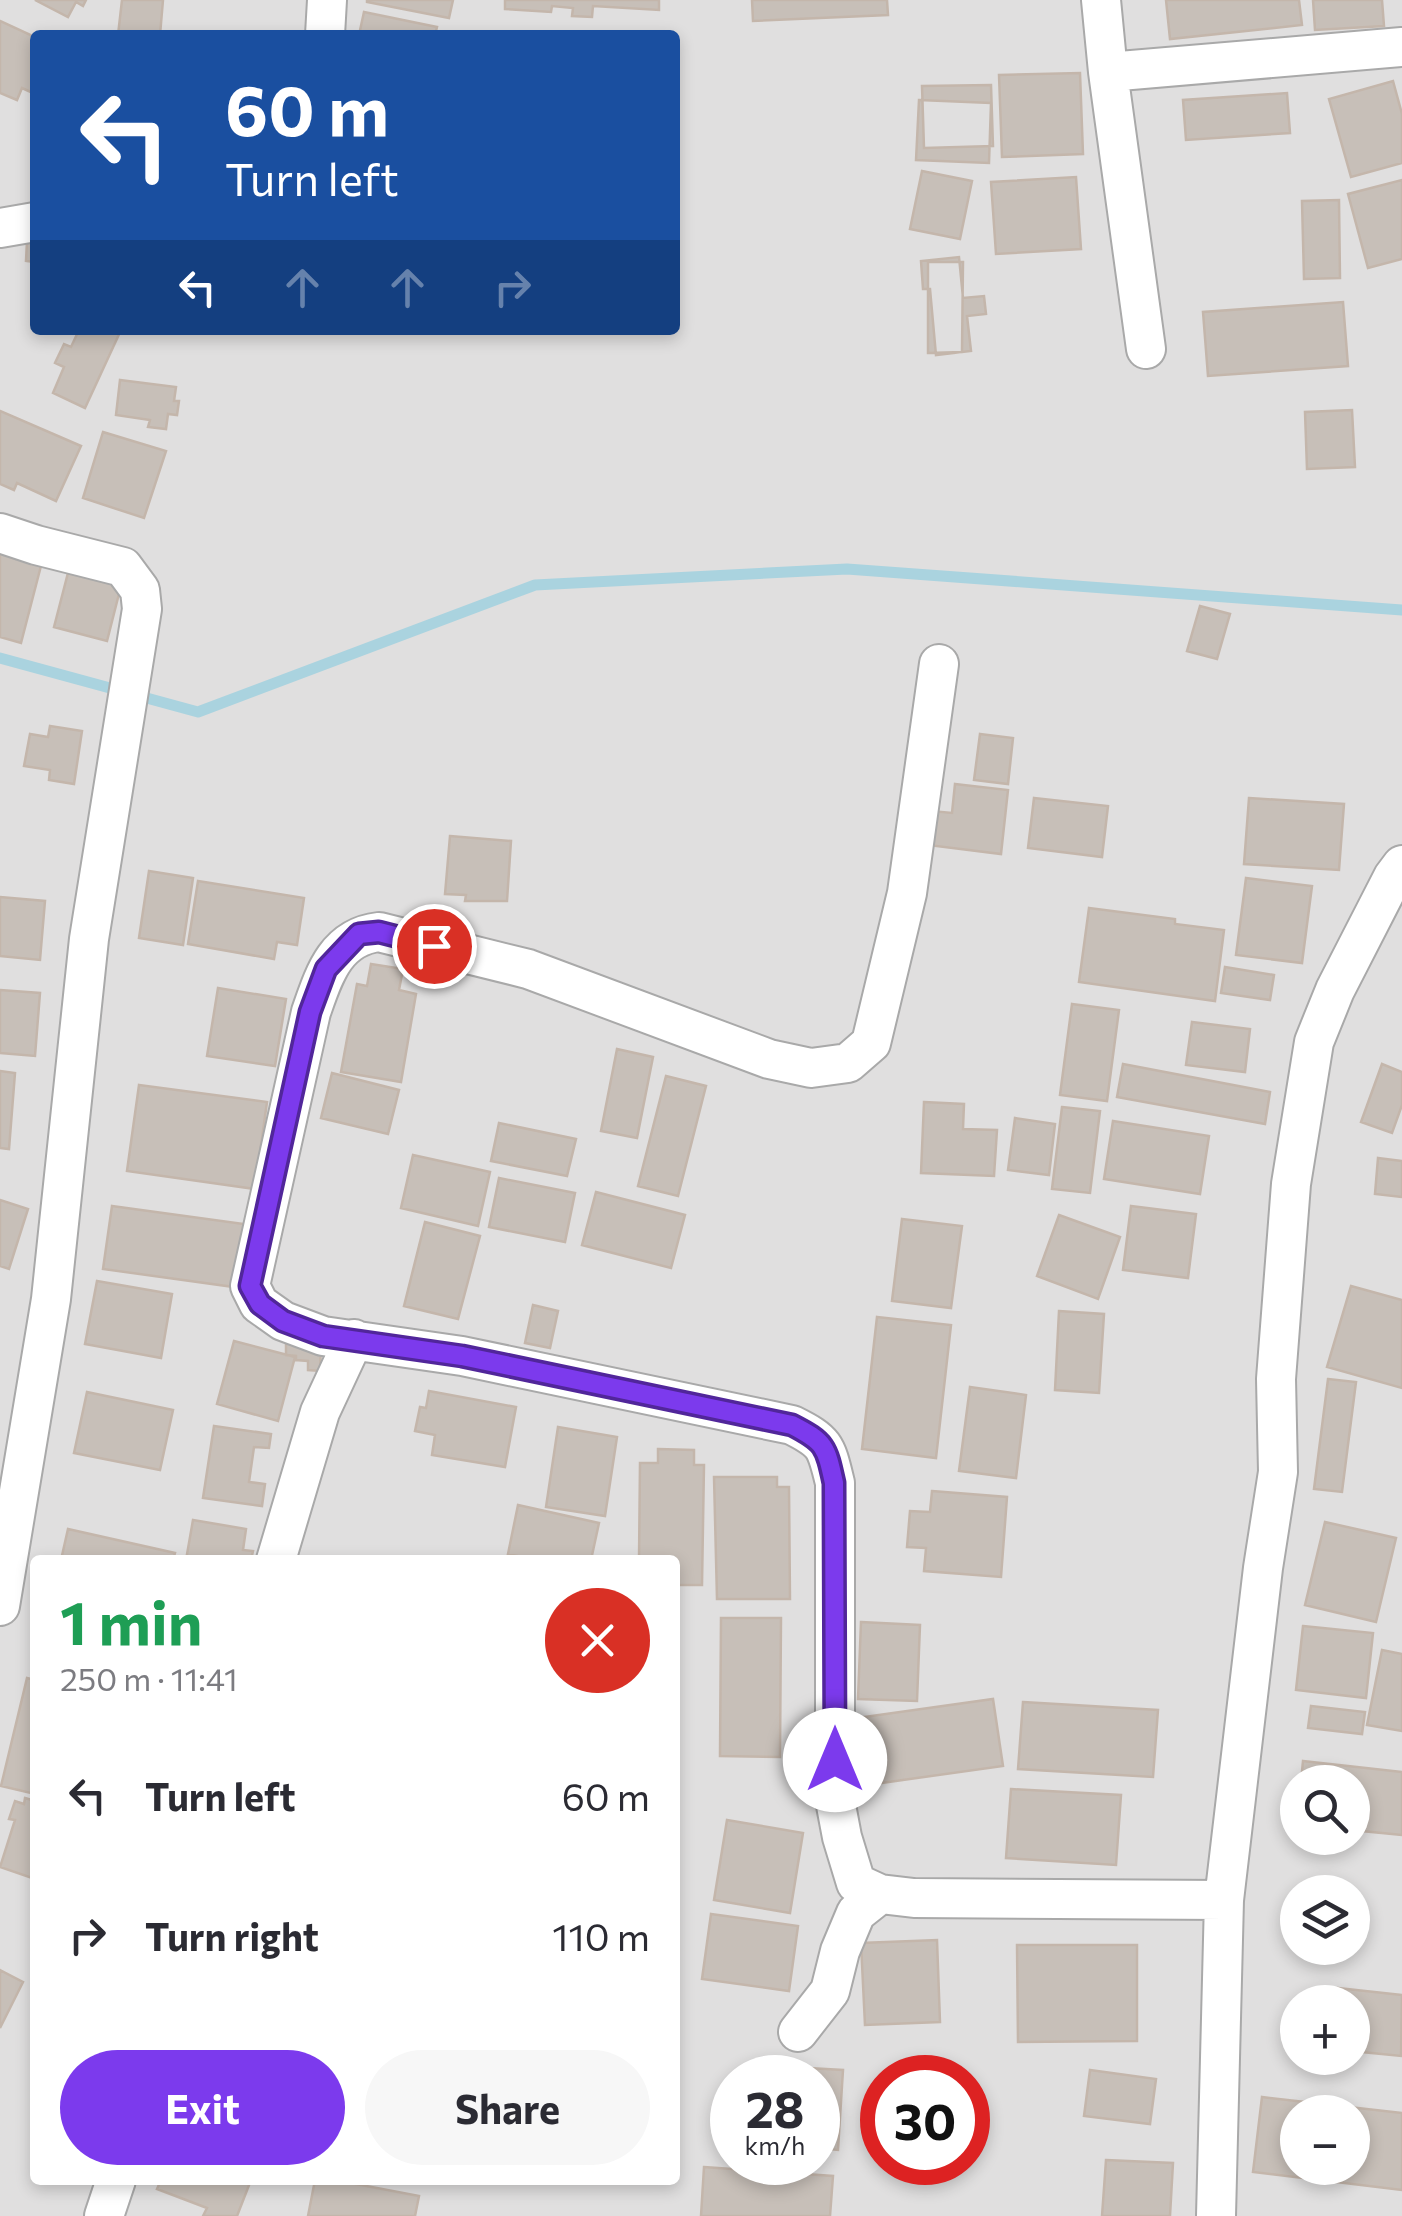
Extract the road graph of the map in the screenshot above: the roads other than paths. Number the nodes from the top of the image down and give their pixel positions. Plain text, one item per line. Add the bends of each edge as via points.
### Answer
1 (328, 0) edge
2 (1101, 0) edge
3 (325, 30) edge
4 (1402, 47) edge
5 (1108, 72) junction
6 (30, 223) edge
7 (0, 228) edge
8 (1146, 348) dead end
9 (0, 533) edge
10 (938, 664) dead end
11 (1402, 865) edge
12 (354, 1340) junction
13 (277, 1555) edge
14 (0, 1606) edge
15 (880, 1894) junction
16 (1224, 1900) junction
17 (798, 2032) dead end
18 (114, 2185) edge
19 (104, 2216) edge
20 (1216, 2216) edge

1 - 3 street
2 - 5 street
4 - 5 street
5 - 8 street
6 - 7 street
9 - 14 street via 123,568 140,590 142,609 90,939 51,1299
10 - 12 street via 907,893 871,1043 848,1063 810,1068 769,1059 528,969 379,932 359,934 326,969 310,1012 250,1286 260,1304 283,1321
11 - 16 street via 1314,1042 1291,1184 1276,1379 1278,1472
12 - 13 street via 320,1412
12 - 15 street via 792,1425 818,1438 834,1483 836,1800 856,1883
15 - 16 street
15 - 17 street via 856,1913 830,1991
16 - 20 street
18 - 19 street

